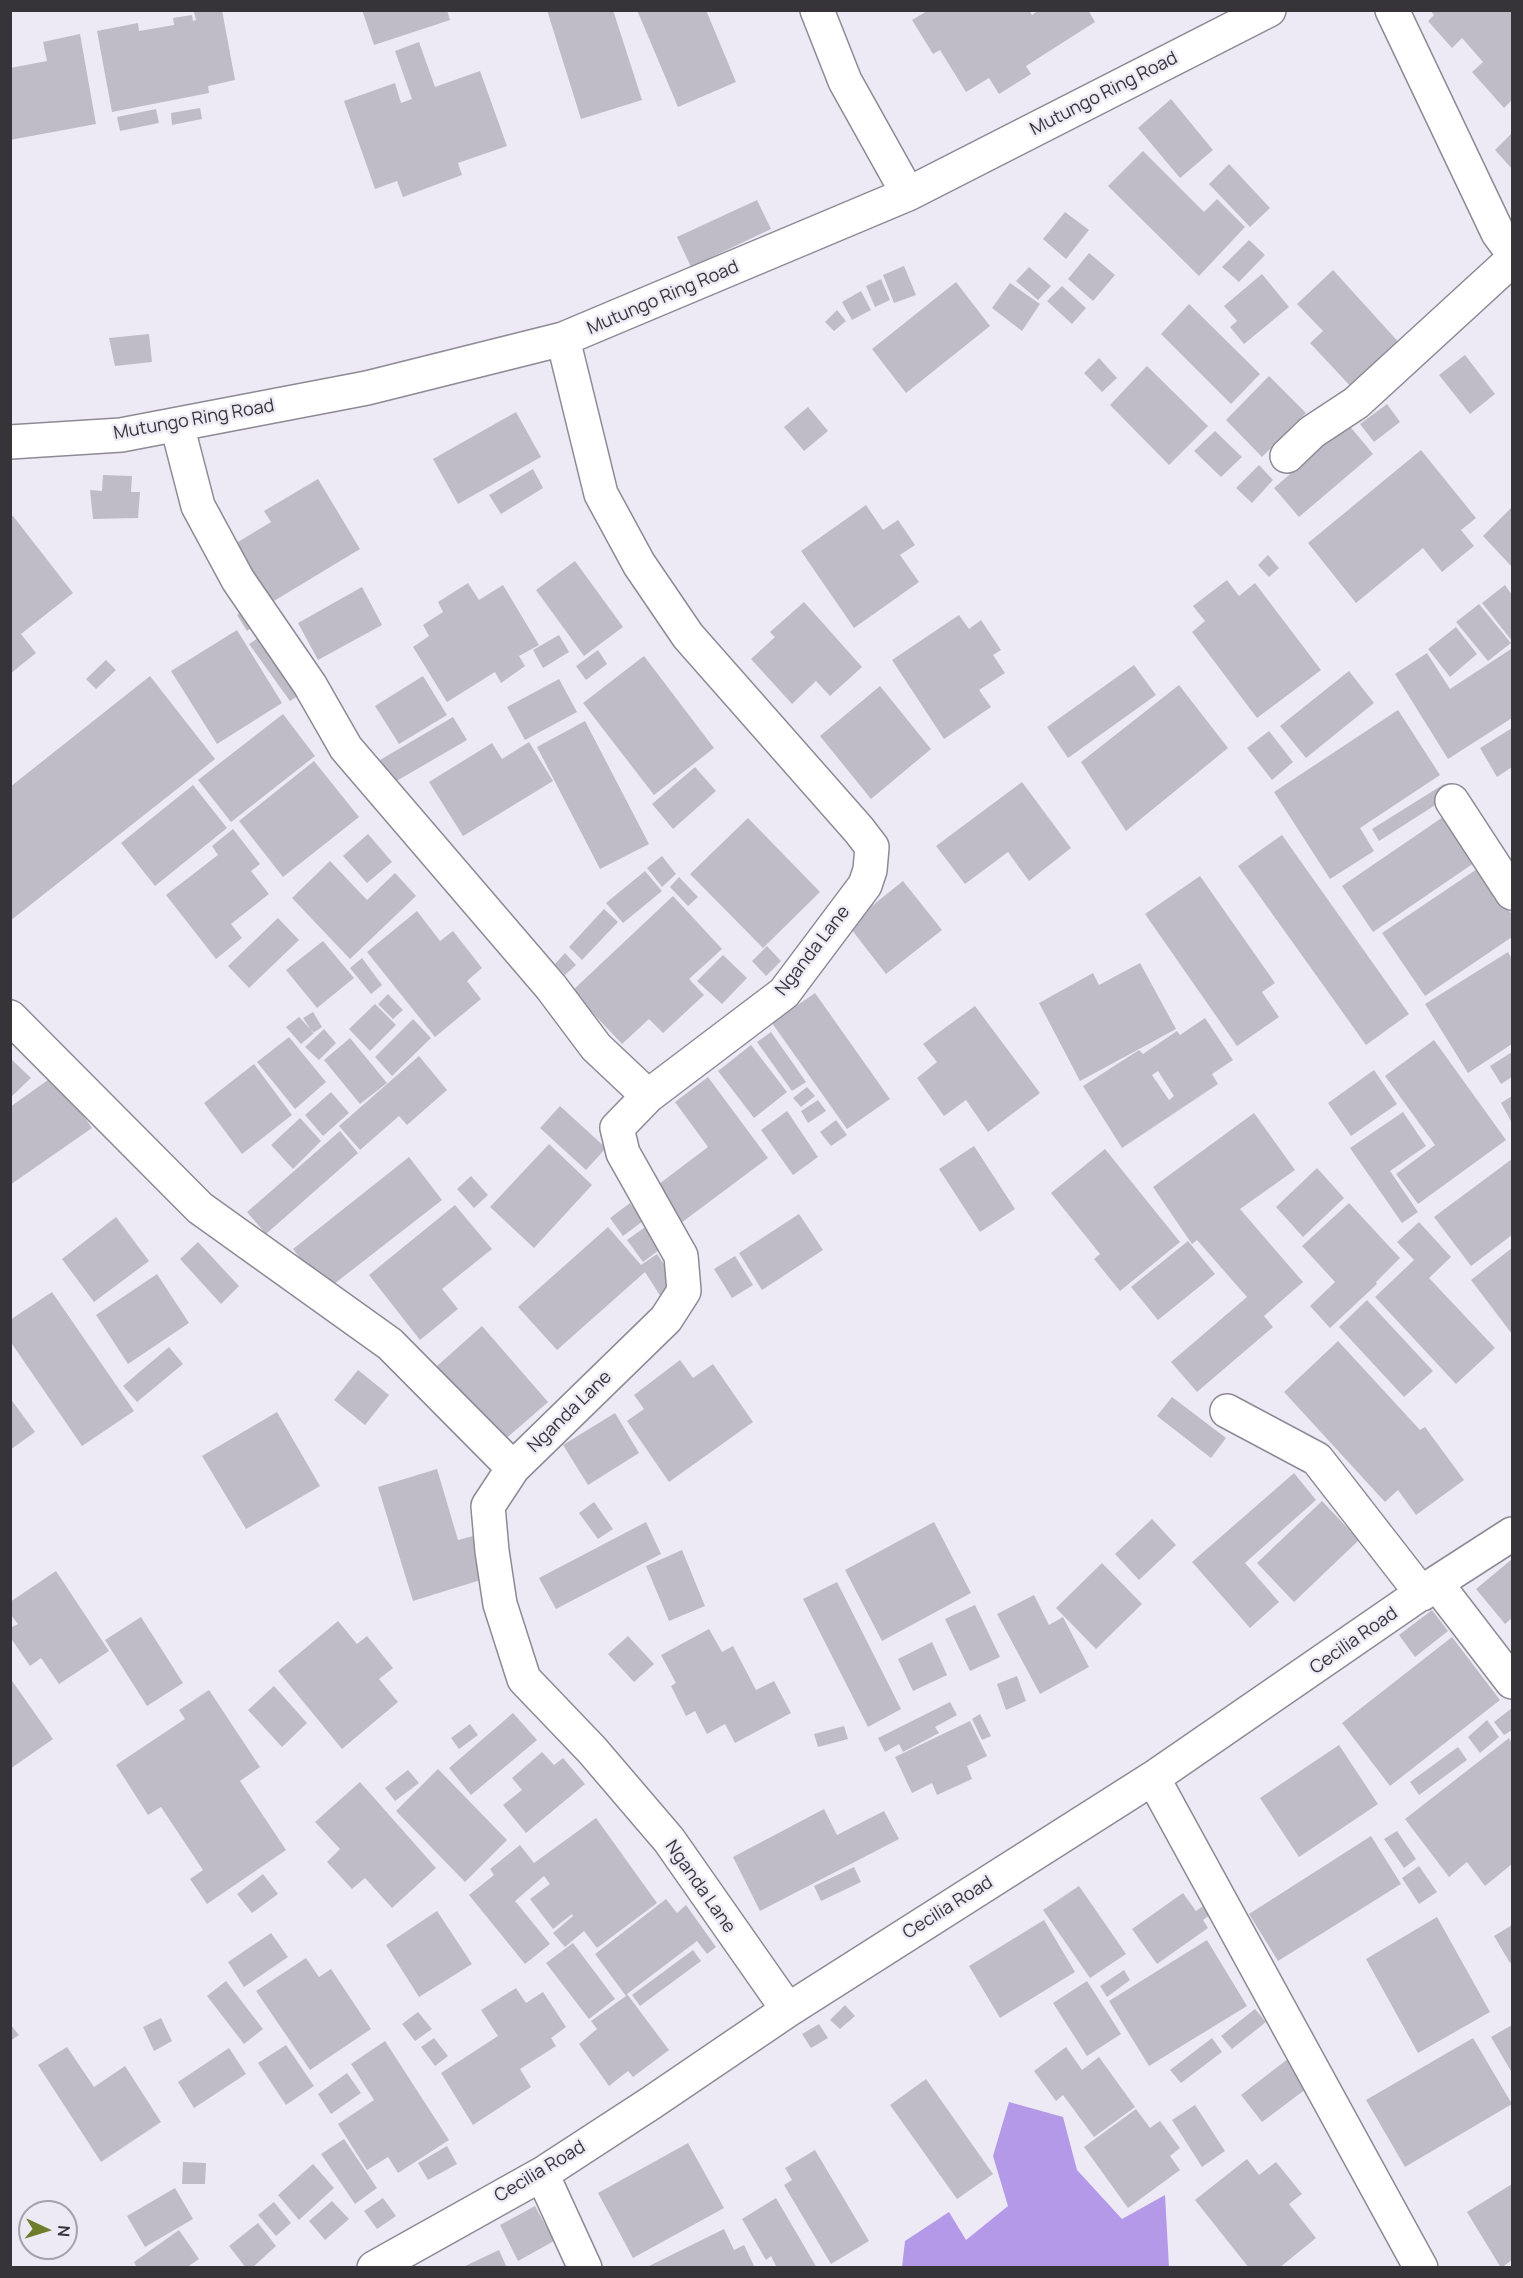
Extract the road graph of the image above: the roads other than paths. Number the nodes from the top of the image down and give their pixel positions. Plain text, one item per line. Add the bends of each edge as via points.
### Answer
1 (817, 10) edge
2 (1269, 10) edge
3 (1392, 10) edge
4 (908, 194) junction
5 (1512, 252) edge
6 (1512, 260) edge
7 (563, 339) junction
8 (177, 425) junction
9 (10, 442) edge
10 (1287, 456) dead end
11 (1452, 801) dead end
12 (1512, 893) edge
13 (10, 1017) edge
14 (648, 1096) junction
15 (1227, 1411) dead end
16 (513, 1468) junction
17 (1512, 1534) edge
18 (1429, 1589) junction
19 (1512, 1682) edge
20 (1154, 1779) junction
21 (788, 2010) junction
22 (542, 2174) junction
23 (374, 2268) edge
24 (585, 2268) edge
25 (1421, 2268) edge

1 - 4 street via 845,81
2 - 4 street, Mutungo Ring Road
3 - 5 street via 1498,233
4 - 7 street, Mutungo Ring Road
6 - 10 street via 1356,403 1312,432
7 - 8 street, Mutungo Ring Road via 367,388
7 - 14 street, Nganda Lane via 601,494 639,564 688,636 872,847 865,885 784,993
8 - 9 street, Mutungo Ring Road via 121,435
8 - 14 street via 198,506 238,580 310,685 346,748 550,987 596,1047
11 - 12 street
13 - 16 street via 200,1208 390,1344
14 - 16 street, Nganda Lane via 617,1128 623,1153 681,1256 684,1291 666,1319
15 - 18 street via 1317,1459
16 - 21 street, Nganda Lane via 488,1506 500,1604 524,1679 592,1750 669,1840
17 - 18 street, Cecilia Road
18 - 19 street
18 - 20 street, Cecilia Road
20 - 21 street, Cecilia Road
20 - 25 street
21 - 22 street, Cecilia Road
22 - 23 street, Cecilia Road
22 - 24 street

